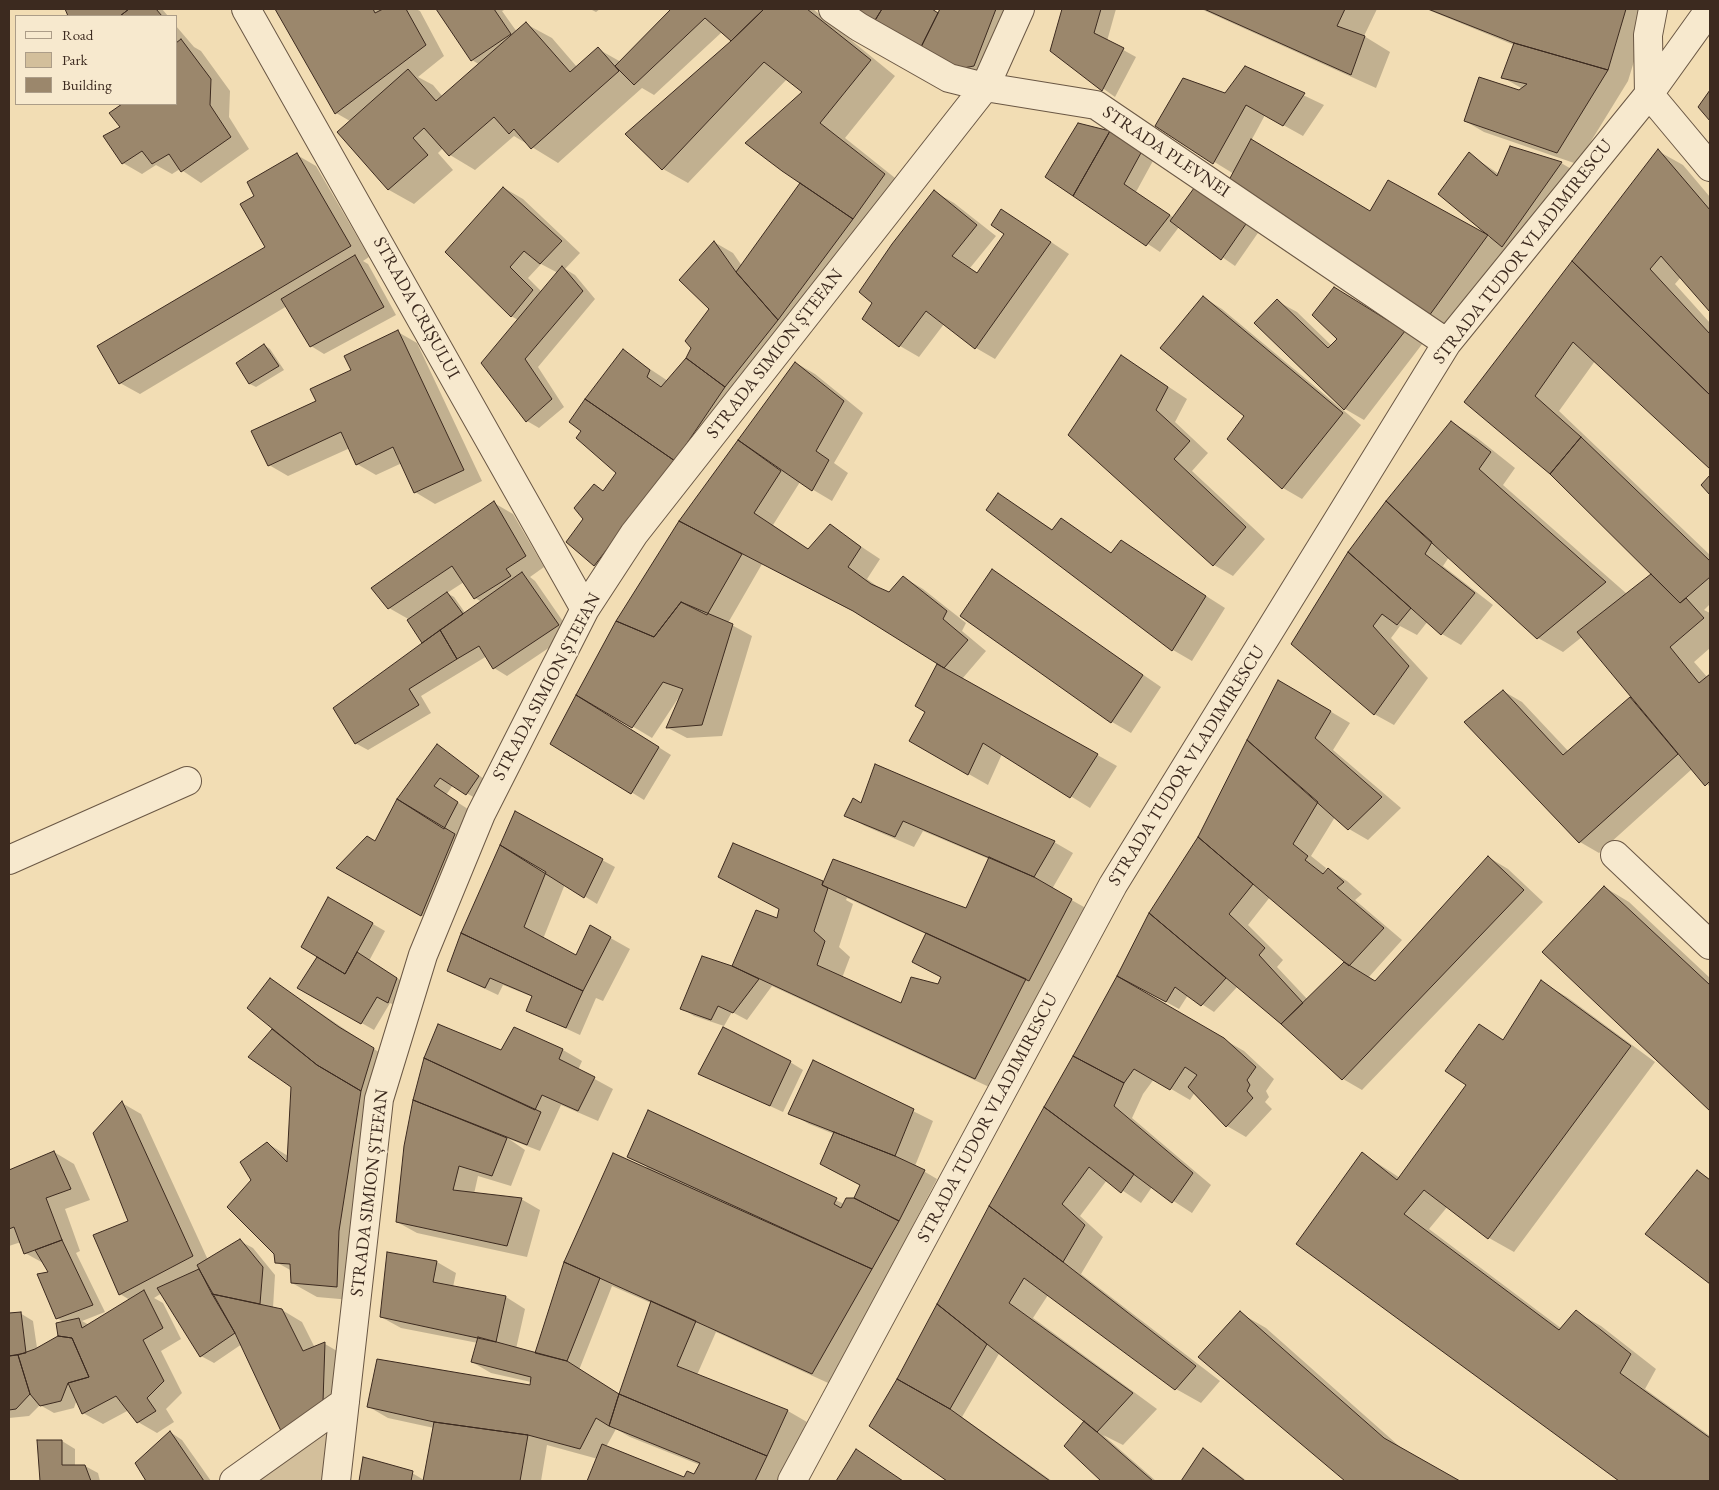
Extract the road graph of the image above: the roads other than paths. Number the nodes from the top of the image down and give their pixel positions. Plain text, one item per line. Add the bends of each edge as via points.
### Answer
1 (246, 9) edge
2 (833, 9) edge
3 (1020, 9) edge
4 (1653, 9) edge
5 (1710, 9) edge
6 (985, 87) junction
7 (1649, 94) junction
8 (1710, 167) edge
9 (1447, 344) junction
10 (585, 609) junction
11 (187, 781) dead end
12 (1615, 855) dead end
13 (9, 860) edge
14 (1710, 945) edge
15 (345, 1402) junction
16 (234, 1481) edge
17 (336, 1481) edge
18 (792, 1481) edge

1 - 10 street, STRADA CRIȘULUI
2 - 6 street, STRADA PLEVNEI via 949,78
3 - 6 street, STRADA SIMION ȘTEFAN
4 - 7 street via 1648,36
5 - 7 street, STRADA TUDOR VLADIMIRESCU
6 - 9 street, STRADA PLEVNEI via 1096,104
6 - 10 street, STRADA SIMION ȘTEFAN via 634,534
7 - 8 street
7 - 9 street, STRADA TUDOR VLADIMIRESCU
9 - 18 street, STRADA TUDOR VLADIMIRESCU via 1114,885
10 - 15 street, STRADA SIMION ȘTEFAN via 481,814 422,955 378,1099
11 - 13 street
12 - 14 street
15 - 16 street
15 - 17 street, STRADA SIMION ȘTEFAN

